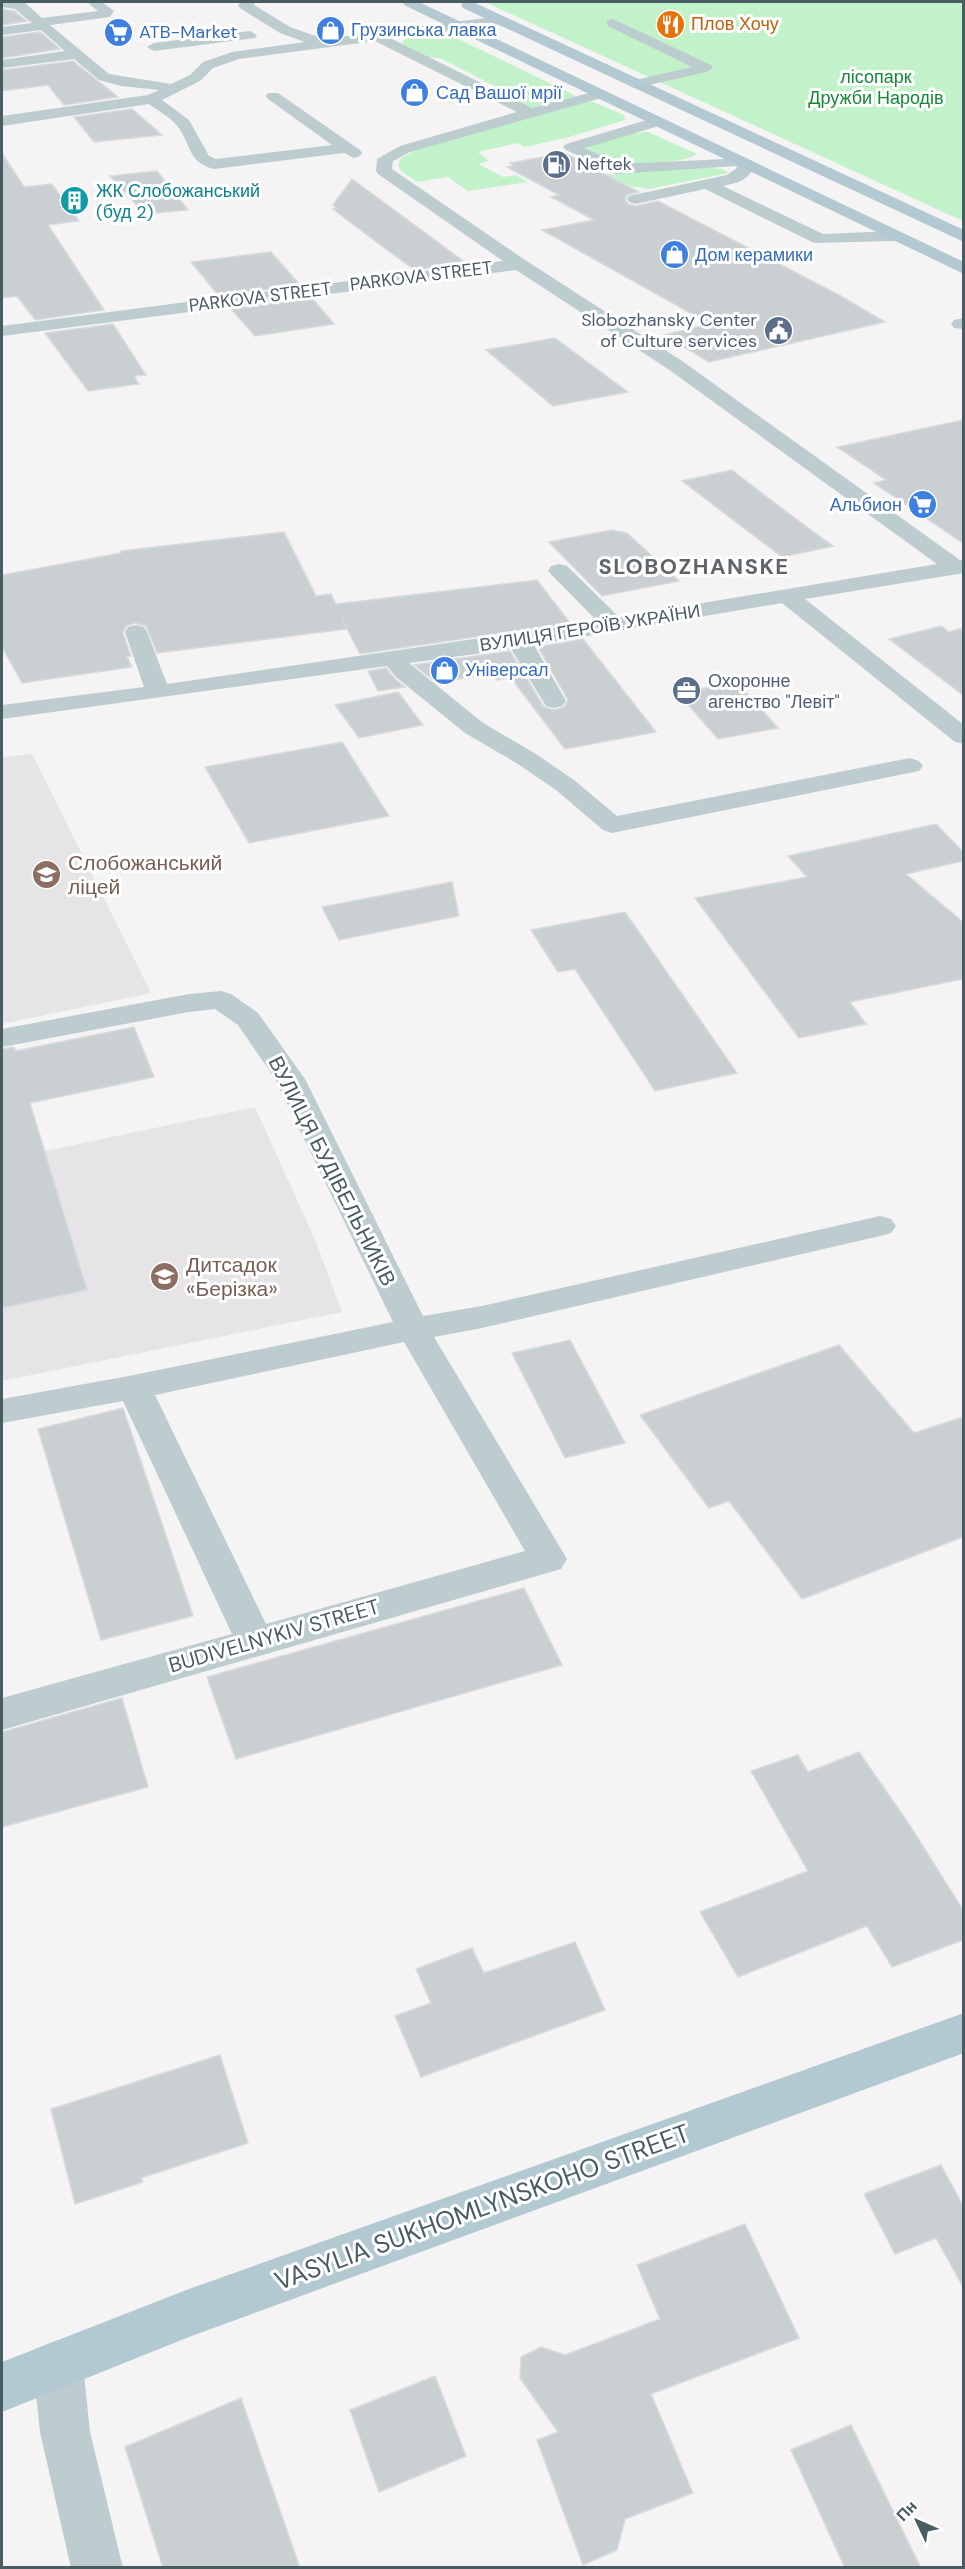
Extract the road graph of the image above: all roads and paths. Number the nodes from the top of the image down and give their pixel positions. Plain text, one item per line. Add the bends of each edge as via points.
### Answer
1 (94, 2) edge
2 (249, 2) edge
3 (409, 2) edge
4 (462, 2) edge
5 (2, 3) edge
6 (501, 20) junction
7 (613, 23) dead end
8 (41, 24) junction
9 (461, 26) junction
10 (285, 30) junction
11 (2, 31) edge
12 (376, 36) junction
13 (322, 44) junction
14 (154, 47) dead end
15 (75, 54) junction
16 (2, 63) edge
17 (636, 84) junction
18 (179, 88) junction
19 (600, 94) junction
20 (273, 96) dead end
21 (152, 99) junction
22 (19, 104) dead end
23 (530, 113) junction
24 (36, 116) junction
25 (2, 121) edge
26 (657, 122) junction
27 (345, 148) junction
28 (741, 161) junction
29 (384, 171) junction
30 (707, 184) junction
31 (635, 199) dead end
32 (894, 236) junction
33 (963, 237) edge
34 (519, 264) junction
35 (963, 269) edge
36 (2, 330) edge
37 (959, 567) edge
38 (559, 571) dead end
39 (788, 597) junction
40 (615, 625) junction
41 (136, 632) dead end
42 (516, 641) junction
43 (392, 658) junction
44 (158, 692) junction
45 (554, 701) dead end
46 (2, 712) edge
47 (963, 737) edge
48 (910, 766) dead end
49 (2, 1038) edge
50 (880, 1226) dead end
51 (412, 1329) junction
52 (134, 1387) junction
53 (2, 1411) edge
54 (255, 1641) junction
55 (2, 1714) edge
56 (963, 2033) edge
57 (58, 2365) junction
58 (2, 2387) edge
59 (97, 2568) edge

1 - 8 street via 105,14
2 - 10 street via 245,5
3 - 9 main road
4 - 6 main road
5 - 8 street via 19,5
6 - 9 street
6 - 17 main road
7 - 17 street via 706,68
8 - 11 street
8 - 15 street
9 - 12 street
9 - 19 main road
10 - 13 street
10 - 14 street
12 - 13 street
12 - 23 street
13 - 18 street via 220,59
15 - 16 street
15 - 18 street via 111,80
17 - 33 main road
18 - 21 street
19 - 23 street
19 - 26 main road
20 - 27 street
21 - 24 street
21 - 27 street via 184,123 203,159 214,164
22 - 24 street
23 - 29 street via 405,149 385,159
24 - 25 street
26 - 28 main road
26 - 28 street via 571,147 616,169
27 - 29 street
28 - 30 street via 744,173
28 - 32 main road
29 - 34 street
30 - 31 street
30 - 32 street via 820,239
32 - 35 main road
34 - 36 street, PARKOVA STREET
34 - 37 street via 675,365
37 - 39 street, ВУЛИЦЯ ГЕРОЇВ УКРАЇНИ
38 - 40 street
39 - 40 street, ВУЛИЦЯ ГЕРОЇВ УКРАЇНИ
39 - 47 street
40 - 42 street, ВУЛИЦЯ ГЕРОЇВ УКРАЇНИ
41 - 44 street
42 - 43 street, ВУЛИЦЯ ГЕРОЇВ УКРАЇНИ
42 - 45 street via 525,649
43 - 44 street, ВУЛИЦЯ ГЕРОЇВ УКРАЇНИ
43 - 48 street via 474,728 565,785 612,825
44 - 46 street, ВУЛИЦЯ ГЕРОЇВ УКРАЇНИ
49 - 51 street, ВУЛИЦЯ БУДІВЕЛЬНИКІВ via 221,1000 248,1019 290,1079
50 - 51 street
51 - 52 street
51 - 54 street, ВУЛИЦЯ БУДІВЕЛЬНИКІВ via 548,1559
52 - 53 street
52 - 54 street
54 - 55 street, BUDIVELNYKIV STREET
56 - 57 main road, VASYLIA SUKHOMLYNSKOHO STREET via 189,2313
57 - 58 main road, VASYLIA SUKHOMLYNSKOHO STREET
57 - 59 street via 65,2432

